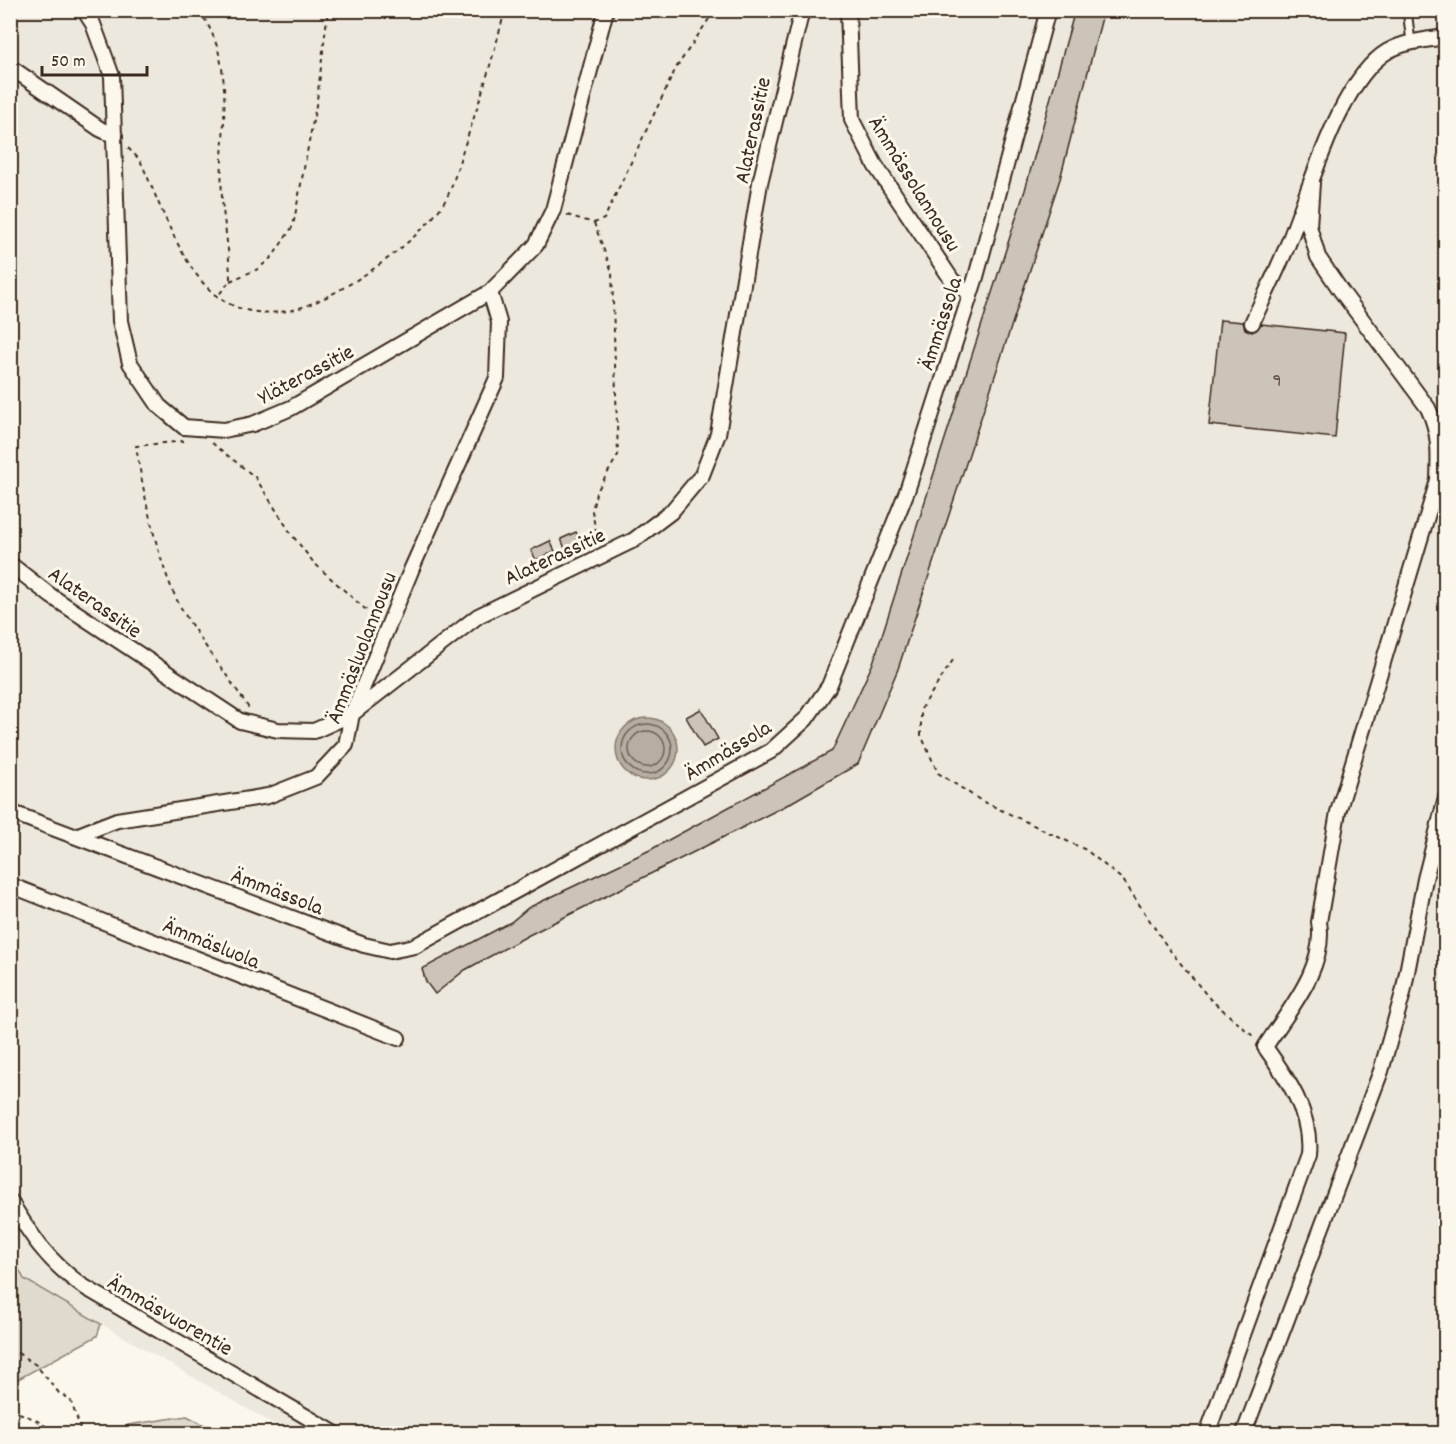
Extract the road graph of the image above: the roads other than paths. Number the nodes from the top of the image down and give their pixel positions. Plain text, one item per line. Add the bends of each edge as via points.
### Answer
1 (84, 10) edge
2 (606, 10) edge
3 (802, 10) edge
4 (848, 10) edge
5 (1048, 10) edge
6 (1407, 10) edge
7 (1446, 37) edge
8 (1411, 42) junction
9 (10, 67) edge
10 (115, 135) junction
11 (1312, 183) junction
12 (490, 292) junction
13 (970, 294) junction
14 (1252, 323) dead end
15 (10, 564) edge
16 (352, 714) junction
17 (1446, 797) edge
18 (10, 812) edge
19 (76, 836) junction
20 (10, 885) edge
21 (398, 1038) dead end
22 (10, 1201) edge
23 (1245, 1430) dead end
24 (336, 1434) edge
25 (1207, 1434) edge

1 - 10 street, Yläterassitie via 112,76
2 - 12 street, Yläterassitie via 553,210 536,245
3 - 16 street, Alaterassitie via 759,183 718,434 702,475 671,512 634,540 478,616
4 - 13 street, Ämmässolannousu via 852,120 875,165 952,280
5 - 13 street, Ämmässola
6 - 8 lane
7 - 8 street
8 - 11 street via 1387,51 1362,73 1340,107
9 - 10 street via 100,129
10 - 12 street, Yläterassitie via 120,321 130,363 159,406 184,427 224,430 253,424 291,408
11 - 14 street
11 - 25 street via 1309,226 1318,257 1428,408 1437,426 1438,480 1338,812 1318,958 1265,1047 1305,1117 1308,1155
12 - 16 street, Ämmäsluolannousu via 499,322 497,378
13 - 19 street, Ämmässola via 907,491 829,686 806,720 771,752 415,946 390,951 364,945
15 - 16 street, Alaterassitie via 51,596 240,721 278,730 314,731
16 - 19 street, Ämmäsluolannousu via 346,745 316,777 268,796 129,818
17 - 23 street via 1403,993 1381,1071
18 - 19 street, Ämmässola
20 - 21 street, Ämmäsluola
22 - 24 street, Ämmäsvuorentie via 34,1241 55,1266 81,1285

